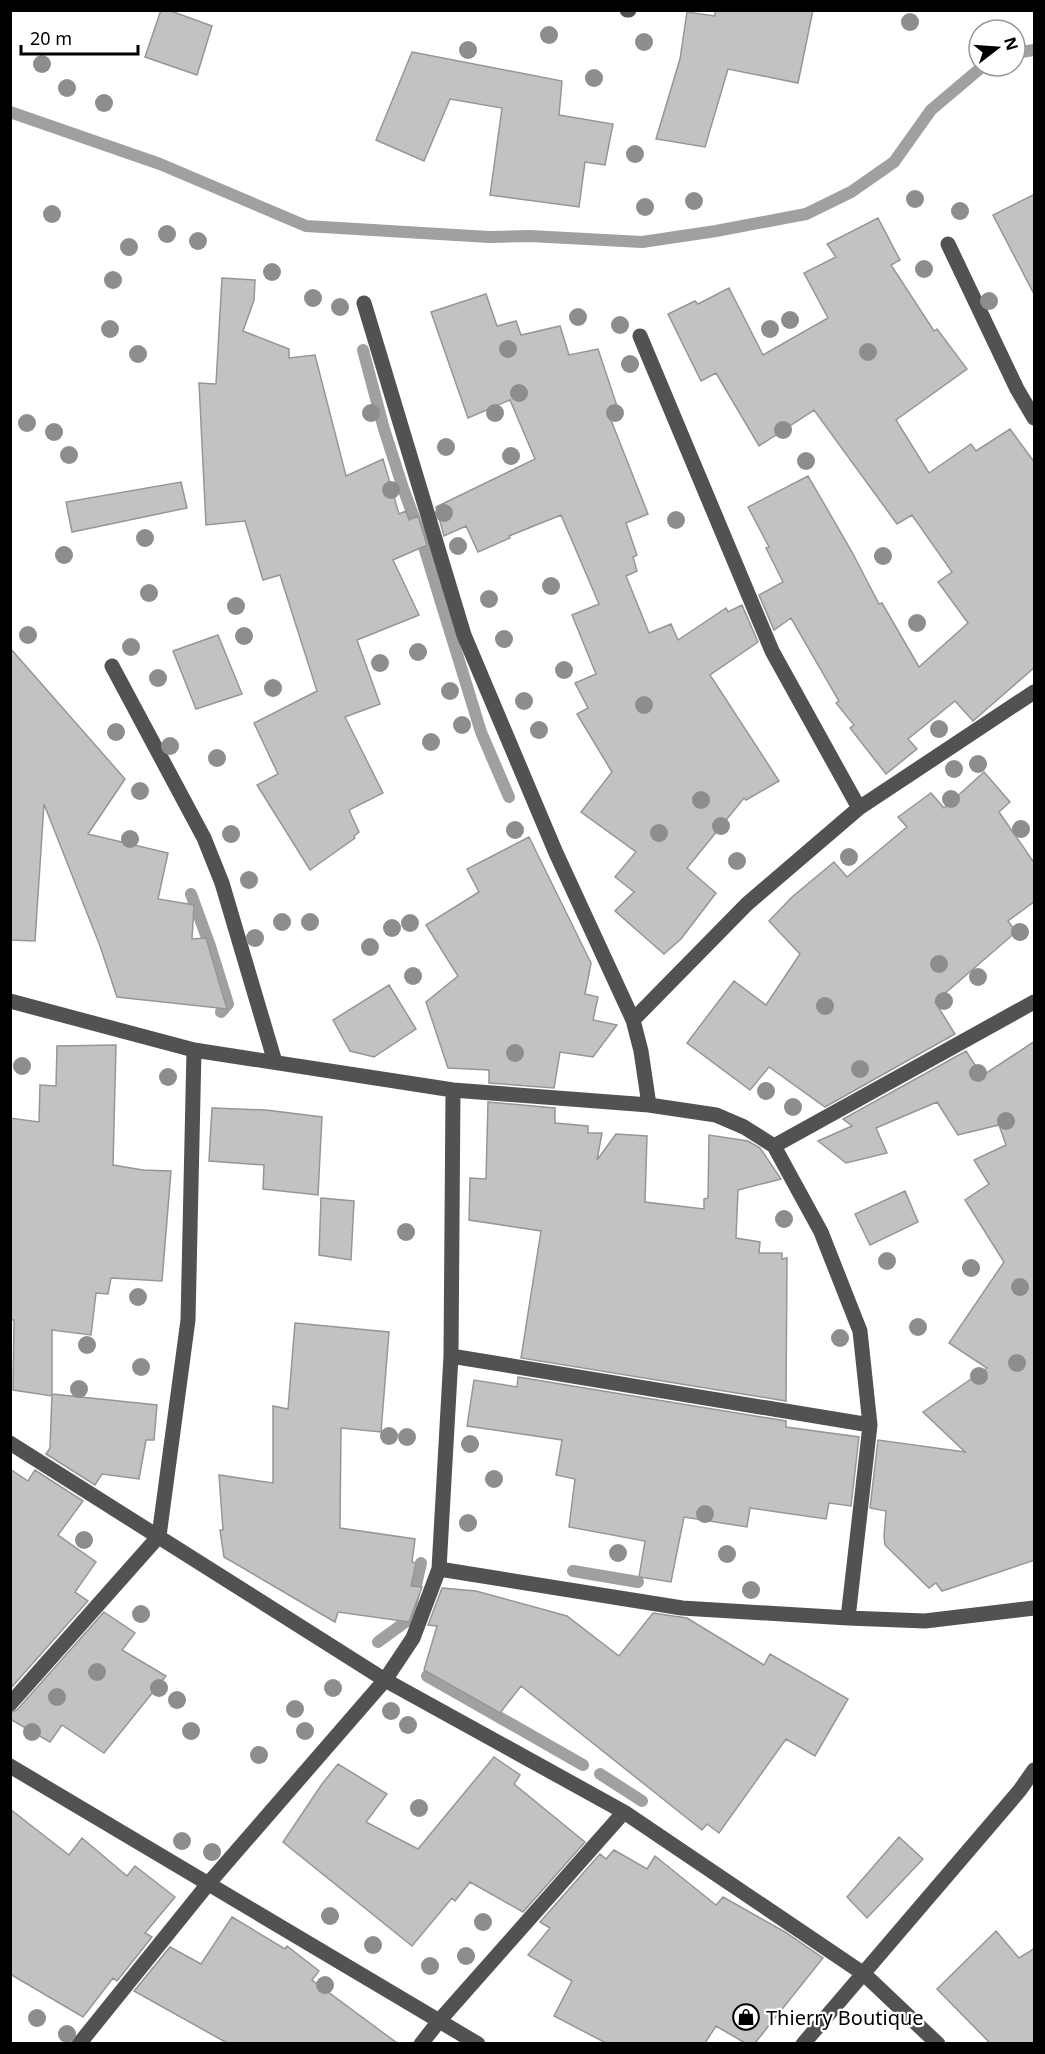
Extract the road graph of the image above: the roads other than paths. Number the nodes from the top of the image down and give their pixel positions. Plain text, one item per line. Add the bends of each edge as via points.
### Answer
1 (948, 244) dead end
2 (364, 303) dead end
3 (640, 336) dead end
4 (1035, 418) edge
5 (112, 666) dead end
6 (1035, 692) edge
7 (859, 808) junction
8 (10, 1001) edge
9 (1035, 1002) edge
10 (633, 1020) junction
11 (194, 1050) junction
12 (275, 1062) junction
13 (453, 1090) junction
14 (649, 1105) junction
15 (774, 1146) junction
16 (451, 1356) junction
17 (870, 1425) junction
18 (10, 1443) edge
19 (159, 1536) junction
20 (439, 1569) junction
21 (1035, 1608) edge
22 (848, 1618) junction
23 (385, 1680) junction
24 (10, 1704) edge
25 (10, 1766) edge
26 (1035, 1770) edge
27 (624, 1812) junction
28 (208, 1884) junction
29 (864, 1974) junction
30 (439, 2021) junction
31 (79, 2043) edge
32 (421, 2043) edge
33 (478, 2043) edge
34 (803, 2043) edge
35 (938, 2043) edge

1 - 4 street
2 - 10 street via 464,635 556,853
3 - 7 street via 772,651
5 - 12 street via 204,838 222,883
6 - 7 street
7 - 10 street via 747,904
8 - 11 street
9 - 15 street
10 - 14 street
11 - 12 street
11 - 19 street via 188,1320
12 - 13 street
13 - 14 street
13 - 16 street
14 - 15 street via 716,1115
15 - 17 street via 821,1232 860,1331
16 - 17 street
16 - 20 street
17 - 22 street
18 - 19 street
19 - 23 street
19 - 24 street
20 - 22 street via 682,1608
20 - 23 street via 413,1638
21 - 22 street via 925,1621
23 - 27 street
23 - 28 street
25 - 28 street
26 - 29 street
27 - 29 street
27 - 30 street
28 - 30 street
28 - 31 street
29 - 34 street
29 - 35 street
30 - 32 street
30 - 33 street

